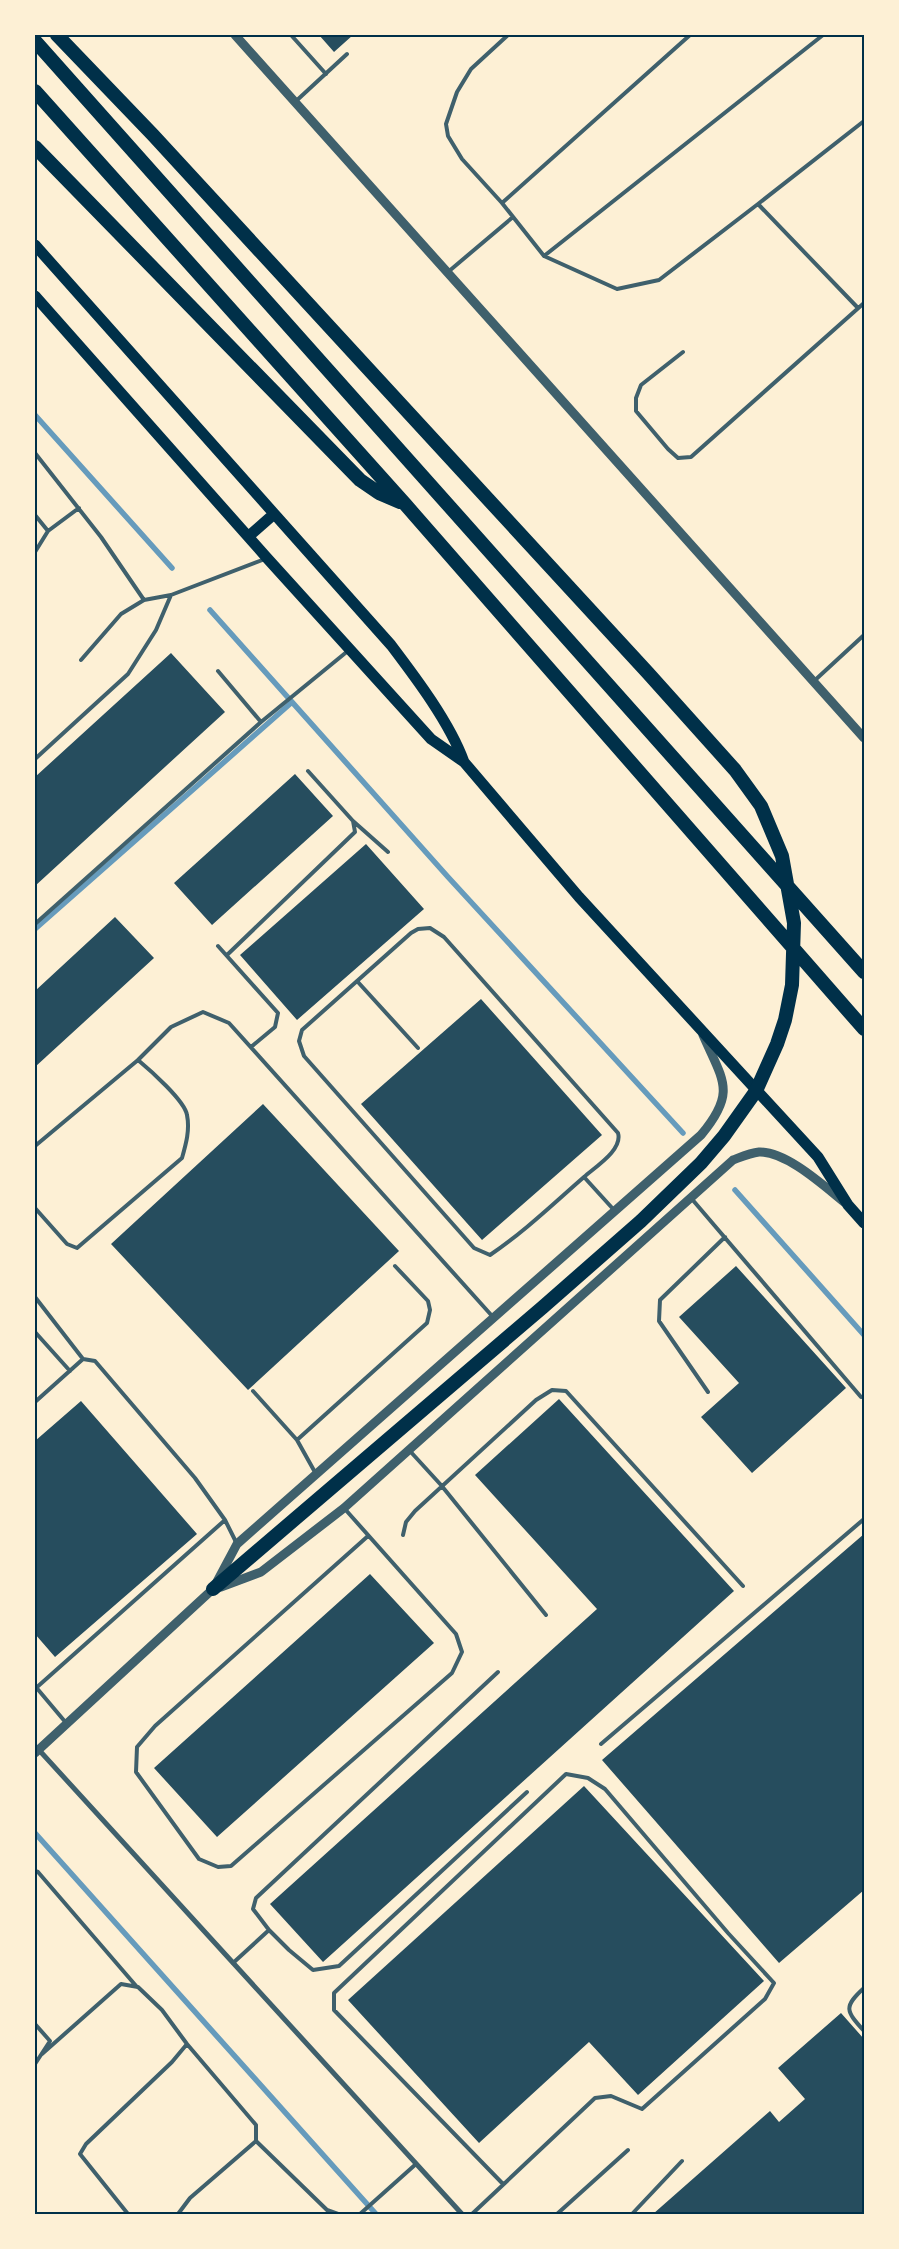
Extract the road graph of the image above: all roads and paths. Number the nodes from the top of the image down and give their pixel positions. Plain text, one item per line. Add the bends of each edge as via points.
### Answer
1 (57, 35) edge
2 (235, 35) edge
3 (291, 35) edge
4 (508, 35) edge
5 (690, 35) edge
6 (823, 35) edge
7 (35, 41) edge
8 (347, 54) dead end
9 (326, 74) junction
10 (35, 91) edge
11 (295, 102) junction
12 (864, 121) edge
13 (35, 147) edge
14 (502, 203) junction
15 (758, 204) junction
16 (513, 217) junction
17 (35, 246) edge
18 (544, 256) junction
19 (448, 273) junction
20 (35, 296) edge
21 (864, 303) edge
22 (858, 308) junction
23 (683, 352) dead end
24 (35, 453) edge
25 (405, 504) junction
26 (79, 508) junction
27 (35, 514) edge
28 (274, 514) junction
29 (48, 531) junction
30 (249, 536) junction
31 (35, 552) edge
32 (267, 558) junction
33 (171, 595) junction
34 (144, 600) junction
35 (864, 635) edge
36 (350, 648) junction
37 (81, 660) dead end
38 (218, 671) dead end
39 (814, 682) junction
40 (261, 722) junction
41 (864, 738) edge
42 (35, 759) edge
43 (464, 762) junction
44 (308, 771) dead end
45 (353, 821) junction
46 (388, 852) dead end
47 (35, 924) edge
48 (218, 946) dead end
49 (227, 955) junction
50 (864, 972) edge
51 (357, 981) junction
52 (700, 1028) junction
53 (864, 1029) edge
54 (251, 1047) junction
55 (418, 1048) dead end
56 (138, 1060) junction
57 (35, 1146) edge
58 (584, 1177) junction
59 (691, 1198) junction
60 (848, 1205) junction
61 (35, 1208) edge
62 (616, 1211) junction
63 (864, 1223) edge
64 (725, 1237) junction
65 (395, 1266) dead end
66 (35, 1297) edge
67 (493, 1318) junction
68 (35, 1332) edge
69 (83, 1359) junction
70 (70, 1371) junction
71 (253, 1392) dead end
72 (708, 1392) dead end
73 (861, 1397) dead end
74 (35, 1402) edge
75 (297, 1440) junction
76 (408, 1450) junction
77 (316, 1474) junction
78 (441, 1485) junction
79 (344, 1508) junction
80 (864, 1519) edge
81 (226, 1520) junction
82 (403, 1535) dead end
83 (368, 1536) junction
84 (237, 1544) junction
85 (744, 1586) dead end
86 (213, 1589) junction
87 (546, 1615) dead end
88 (498, 1672) dead end
89 (36, 1687) edge
90 (67, 1724) junction
91 (601, 1744) dead end
92 (37, 1751) edge
93 (526, 1792) dead end
94 (35, 1871) edge
95 (269, 1930) junction
96 (233, 1963) junction
97 (138, 1987) junction
98 (864, 1988) edge
99 (35, 2024) edge
100 (864, 2031) edge
101 (187, 2044) junction
102 (42, 2054) junction
103 (35, 2064) edge
104 (256, 2141) junction
105 (628, 2150) dead end
106 (682, 2161) dead end
107 (416, 2164) junction
108 (503, 2184) junction
109 (128, 2214) edge
110 (178, 2214) edge
111 (338, 2214) edge
112 (360, 2214) edge
113 (462, 2214) edge
114 (472, 2214) edge
115 (557, 2214) edge
116 (632, 2214) edge

1 - 86 highway via 153,135 735,770 752,791 782,856 794,923 794,966 785,1020 777,1044 756,1091 701,1163 641,1221
2 - 11 street
3 - 9 lane
4 - 14 lane via 471,69 457,92 446,124 448,136 462,159
5 - 14 lane
6 - 18 lane
7 - 50 highway
8 - 9 lane
9 - 11 lane
10 - 25 highway
11 - 19 street
12 - 15 lane
13 - 25 highway via 360,480 379,493
14 - 16 lane
15 - 18 lane via 659,280 617,289
15 - 22 lane
16 - 18 lane
16 - 19 lane
17 - 28 main road
19 - 39 street
20 - 30 main road
21 - 22 lane
22 - 23 lane via 691,457 678,458 636,411 636,398 641,385
24 - 26 lane
25 - 53 highway
26 - 29 lane
26 - 34 lane
27 - 29 lane
28 - 30 main road
28 - 43 main road via 395,651 452,736
29 - 31 lane
30 - 32 main road
32 - 33 lane
32 - 36 main road
33 - 34 lane
33 - 42 lane via 156,630 128,674
34 - 37 lane via 121,614
35 - 39 lane
36 - 40 lane
36 - 43 main road via 432,738
38 - 40 lane
39 - 41 street
40 - 47 lane
43 - 52 main road via 579,897
44 - 45 lane
45 - 46 lane
45 - 49 lane via 356,832
48 - 49 lane
49 - 54 lane via 278,1013 275,1027
51 - 55 lane
51 - 58 lane via 418,929 436,930 618,1133 615,1148
51 - 58 lane via 302,1030 300,1041 304,1056 474,1248 490,1255 519,1236
52 - 60 main road via 818,1156
52 - 62 street via 722,1078 724,1094 719,1112 701,1135
54 - 56 lane via 229,1023 203,1012 172,1027
54 - 67 lane
56 - 57 lane
56 - 61 lane via 162,1080 187,1113 188,1140 182,1158 76,1248 67,1244
58 - 62 lane
59 - 60 street via 733,1160 762,1152 796,1166
59 - 64 lane
59 - 76 street
60 - 63 main road
62 - 67 street
64 - 72 lane via 660,1300 659,1321
64 - 73 lane
65 - 75 lane via 428,1301 427,1323
66 - 69 lane
67 - 77 street
68 - 70 lane
69 - 70 lane
69 - 81 lane via 95,1361 195,1478
70 - 74 lane
71 - 75 lane
75 - 77 lane
76 - 78 lane
76 - 79 street
77 - 84 street
78 - 82 lane via 406,1522
78 - 85 lane via 536,1400 552,1390 566,1391
78 - 87 lane
79 - 83 lane
79 - 86 street via 262,1572
80 - 91 lane
81 - 84 lane
81 - 89 lane
83 - 83 lane via 456,1634 462,1652 452,1673 231,1866 218,1867 199,1859 136,1772 137,1747 155,1726
84 - 86 street
86 - 90 street
88 - 95 lane via 256,1898 253,1908
89 - 90 lane
90 - 92 street
92 - 96 street
93 - 95 lane via 339,1966 314,1970
94 - 97 lane
95 - 96 lane
96 - 107 street
97 - 101 lane via 162,2010
97 - 102 lane via 121,1984
98 - 100 lane via 848,2007
99 - 102 lane via 50,2041
101 - 104 lane via 256,2125
101 - 109 lane via 86,2144 80,2154
102 - 103 lane
104 - 110 lane via 190,2198
104 - 111 lane via 326,2210
105 - 115 lane
106 - 116 lane
107 - 112 lane
107 - 113 street
108 - 108 lane via 334,2010 334,1993 566,1774 588,1778 606,1789 774,1983 765,1999 642,2109 611,2096 595,2098
108 - 114 lane

